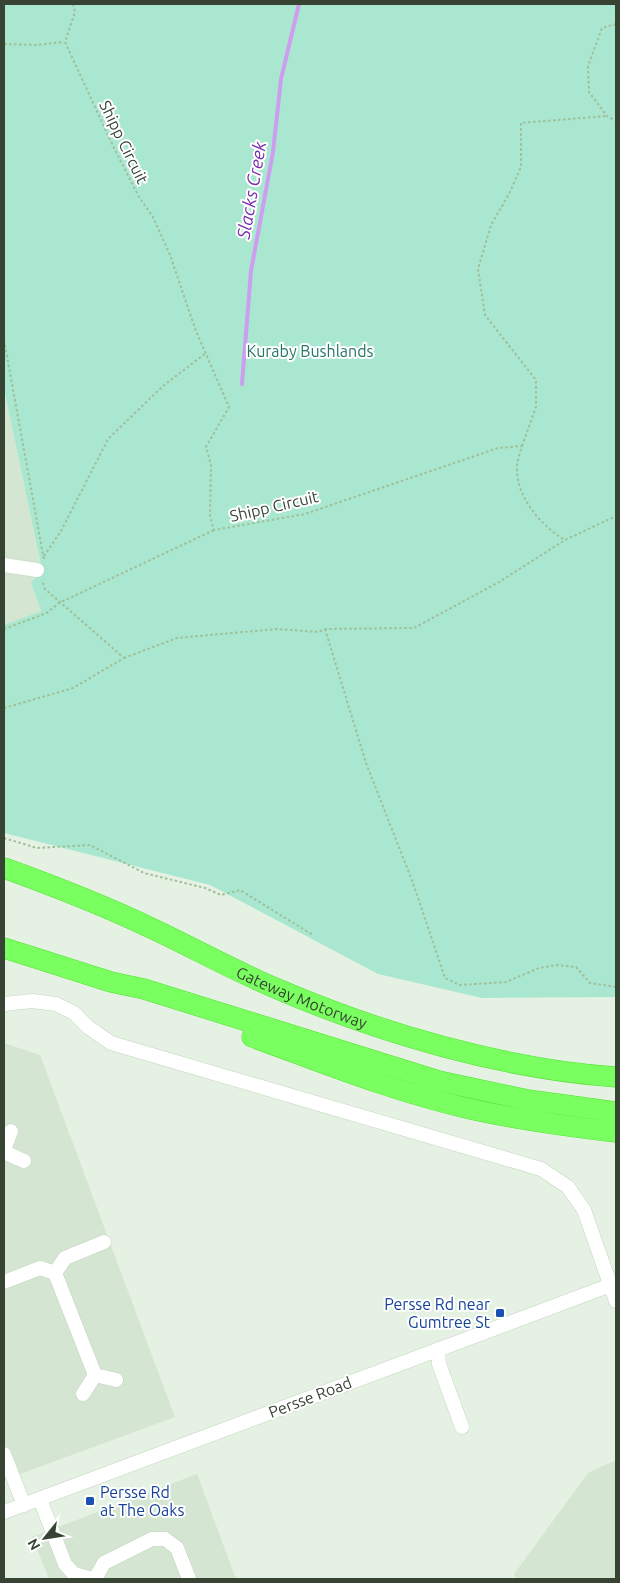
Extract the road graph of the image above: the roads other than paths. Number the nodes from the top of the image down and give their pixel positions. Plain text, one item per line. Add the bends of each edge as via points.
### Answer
1 (4, 565) edge
2 (37, 570) road end
3 (4, 868) edge
4 (4, 948) edge
5 (110, 982) junction
6 (4, 1004) edge
7 (616, 1077) edge
8 (616, 1112) edge
9 (11, 1130) dead end
10 (616, 1132) edge
11 (4, 1151) edge
12 (24, 1161) dead end
13 (104, 1242) dead end
14 (55, 1273) junction
15 (4, 1282) edge
16 (613, 1285) edge
17 (616, 1301) edge
18 (438, 1349) junction
19 (95, 1375) junction
20 (116, 1380) dead end
21 (83, 1394) dead end
22 (462, 1427) dead end
23 (4, 1454) edge
24 (40, 1499) junction
25 (24, 1505) junction
26 (4, 1512) edge
27 (94, 1579) edge
28 (189, 1579) edge

1 - 2 street
3 - 7 highway, Gateway Motorway via 99,904 280,990 385,1030 481,1055
4 - 5 highway
5 - 8 highway via 144,989 439,1082 528,1100
5 - 10 highway via 147,1001 423,1096 512,1117
6 - 16 street via 32,1001 56,1004 74,1013 111,1043 541,1169 568,1187 584,1210
9 - 11 street
11 - 12 street
13 - 14 street via 65,1258
14 - 15 street via 40,1268
14 - 19 street
16 - 17 street
16 - 18 street, Persse Road
18 - 22 street via 439,1364
18 - 24 street, Persse Road
19 - 20 street
19 - 21 street
23 - 25 street
24 - 25 street, Persse Road
24 - 27 street via 66,1564 74,1574
25 - 26 street, Persse Road
27 - 28 street via 104,1563 152,1539 165,1539 177,1548

